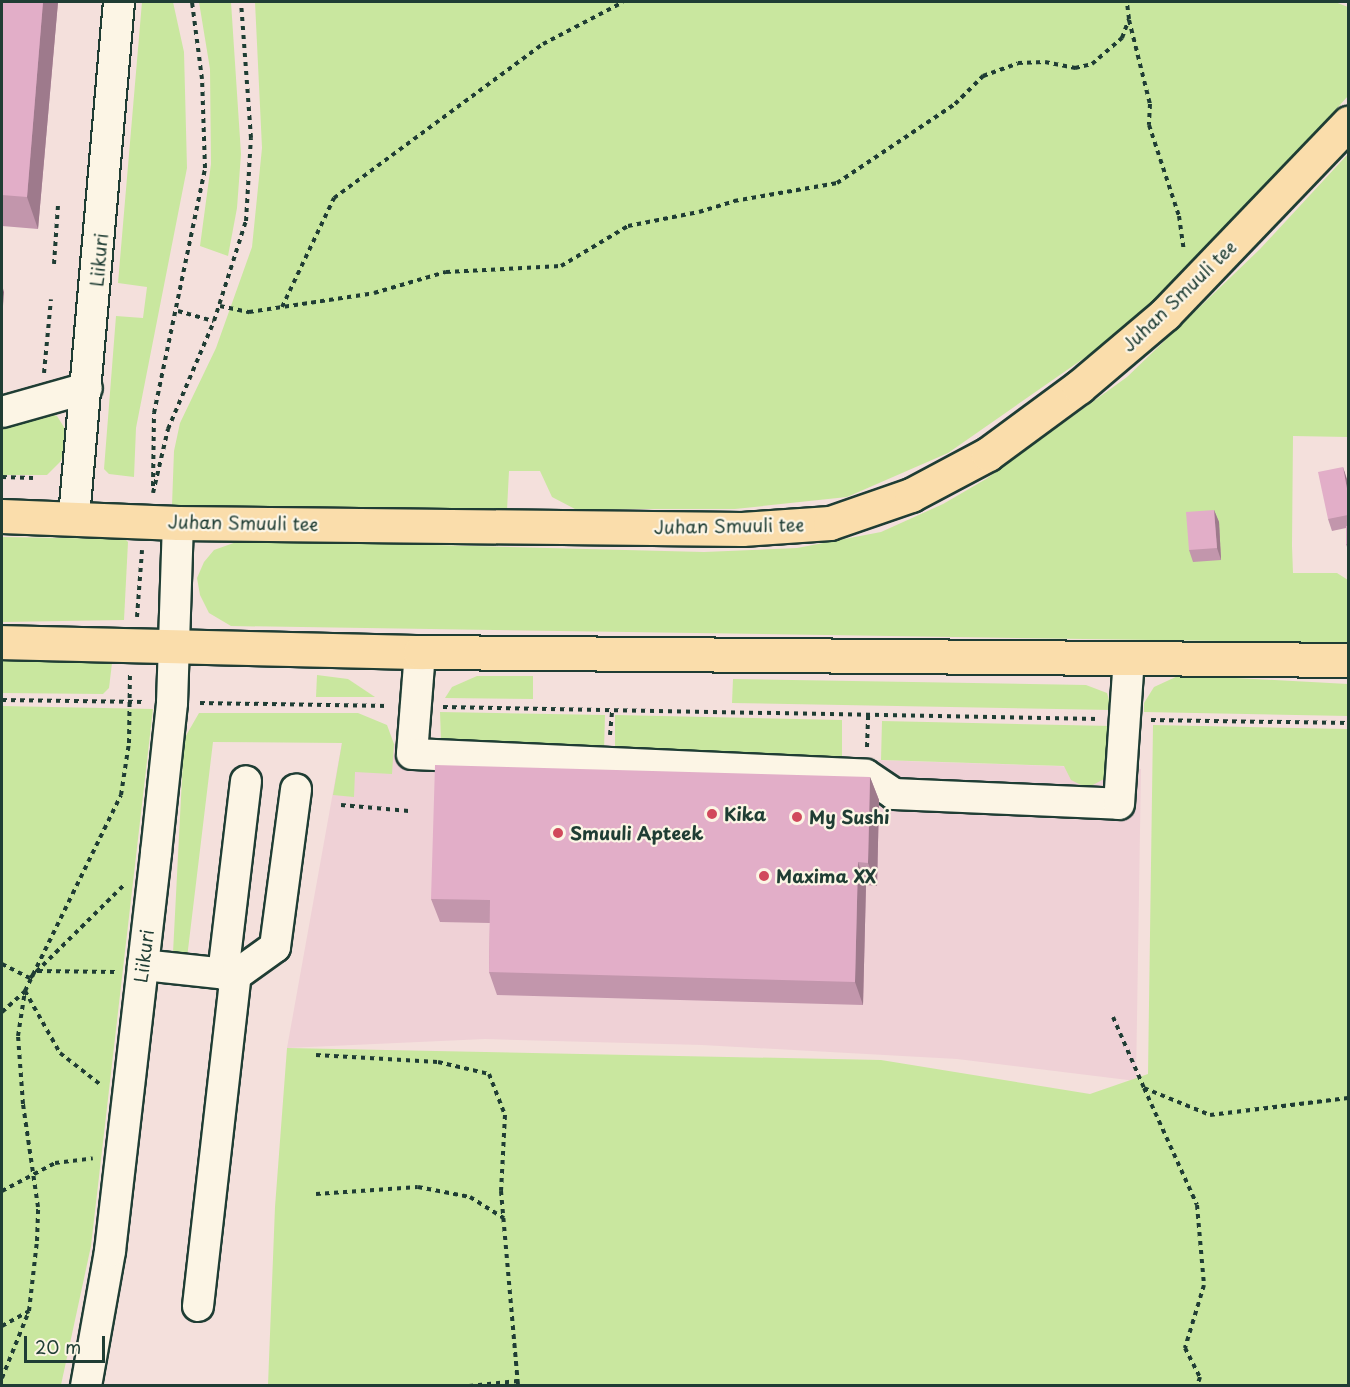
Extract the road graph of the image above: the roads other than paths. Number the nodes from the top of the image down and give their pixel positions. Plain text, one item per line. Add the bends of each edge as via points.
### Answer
1 (119, 2) edge
2 (1348, 123) edge
3 (87, 388) junction
4 (2, 412) edge
5 (160, 513) junction
6 (2, 516) edge
7 (74, 518) junction
8 (2, 642) edge
9 (176, 647) junction
10 (420, 652) junction
11 (1128, 659) junction
12 (1348, 660) edge
13 (246, 781) dead end
14 (296, 789) dead end
15 (143, 968) junction
16 (230, 974) junction
17 (198, 1306) dead end
18 (86, 1386) edge

1 - 3 street, Liikuri
2 - 5 main road, Juhan Smuuli tee via 1194,285 1079,387 988,454 911,495 830,523 741,529
3 - 4 street
3 - 7 street, Liikuri
5 - 7 main road, Juhan Smuuli tee
5 - 9 street, Liikuri
6 - 7 main road, Juhan Smuuli tee
8 - 9 main road
9 - 10 main road
9 - 15 street, Liikuri
10 - 11 main road
10 - 11 street via 412,753 866,775 894,794 1119,804
11 - 12 main road
13 - 16 street
14 - 16 street via 275,947
15 - 16 street
15 - 18 street, Liikuri via 104,1296
16 - 17 street

